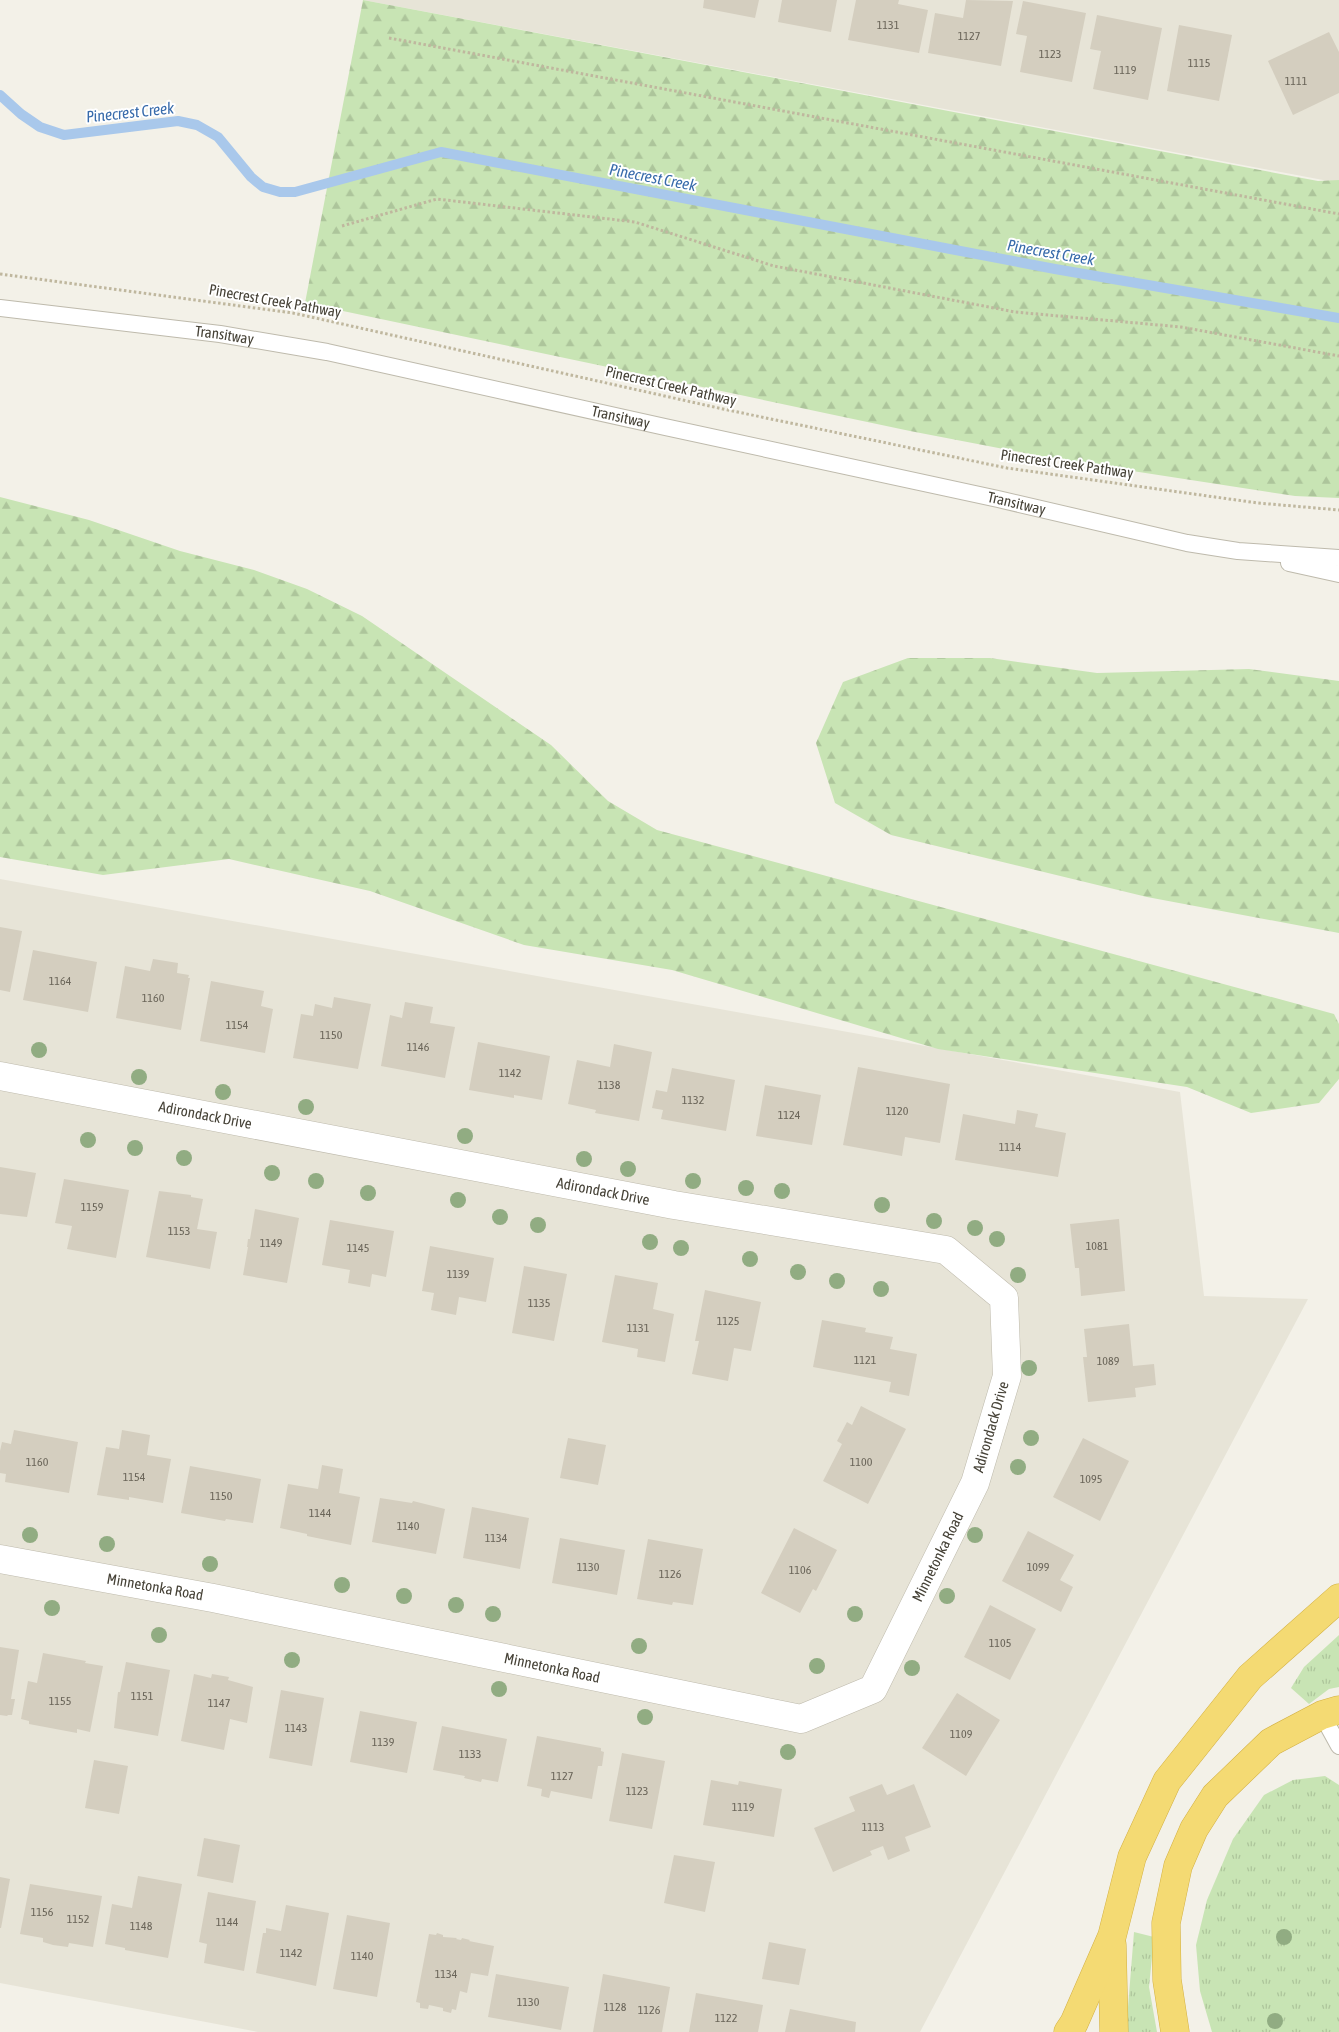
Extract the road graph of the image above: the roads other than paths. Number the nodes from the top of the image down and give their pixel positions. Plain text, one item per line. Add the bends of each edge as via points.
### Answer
1 (0, 308) edge
2 (1238, 551) junction
3 (1339, 558) edge
4 (1339, 574) edge
5 (0, 1076) edge
6 (975, 1483) joint
7 (0, 1559) edge
8 (1339, 1598) edge
9 (1330, 1713) edge
10 (1339, 1746) edge
11 (1112, 1936) junction
12 (1068, 2032) edge
13 (1114, 2032) edge
14 (1175, 2032) edge

1 - 2 lane, Transitway via 220,334 327,352 1146,534
2 - 3 lane, Transitway
2 - 4 lane, Transitway
5 - 6 street, Adirondack Drive via 674,1205 946,1250 1004,1298 1007,1376
6 - 7 street, Minnetonka Road via 873,1689 801,1720 213,1598
8 - 11 highway via 1250,1677 1167,1781 1132,1857
9 - 10 lane
9 - 14 highway via 1271,1742 1215,1796 1194,1829 1178,1866 1166,1923 1167,1980
11 - 12 highway
11 - 13 highway

